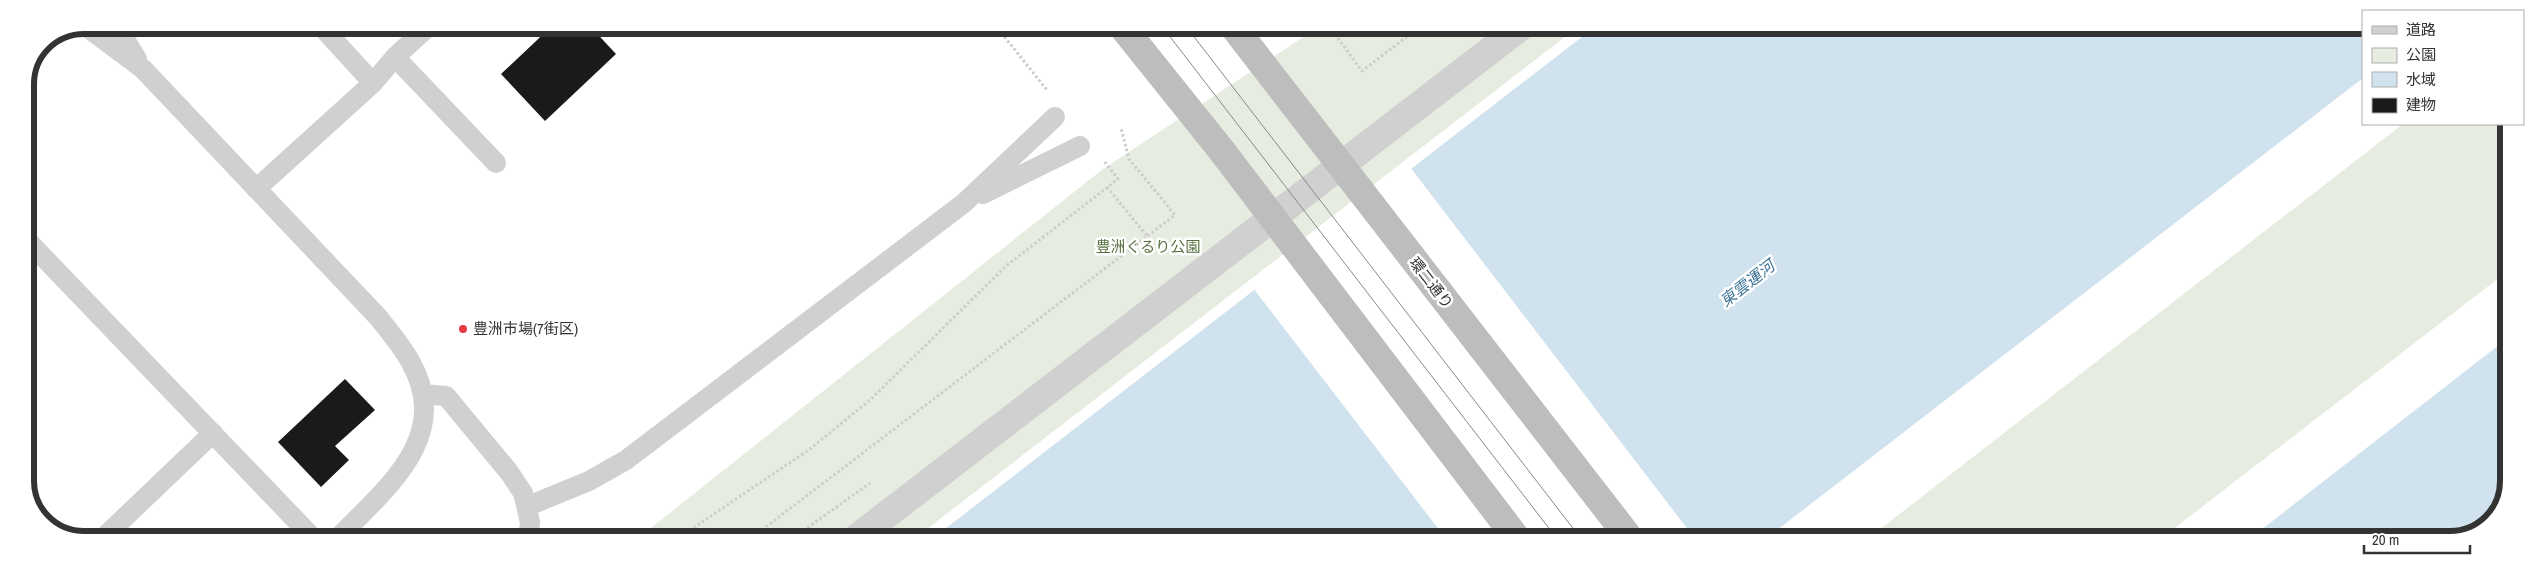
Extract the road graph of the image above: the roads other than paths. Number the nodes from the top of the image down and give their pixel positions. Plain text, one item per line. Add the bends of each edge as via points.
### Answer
1 (96, 34) edge
2 (122, 34) edge
3 (328, 34) edge
4 (420, 34) edge
5 (1127, 34) edge
6 (1242, 34) edge
7 (1512, 34) edge
8 (395, 57) junction
9 (143, 69) junction
10 (373, 83) junction
11 (1056, 117) dead end
12 (1080, 146) dead end
13 (496, 163) dead end
14 (256, 188) junction
15 (964, 203) junction
16 (34, 247) edge
17 (422, 394) junction
18 (213, 433) junction
19 (528, 506) junction
20 (110, 531) edge
21 (306, 531) edge
22 (345, 531) edge
23 (529, 531) edge
24 (865, 531) edge
25 (1511, 531) edge
26 (1624, 531) edge

1 - 9 lane
2 - 9 lane
3 - 10 lane
4 - 8 lane
5 - 25 main road, bridge via 1222,151
6 - 26 main road, 環二通り, bridge
7 - 24 street
8 - 10 lane
8 - 13 lane
9 - 14 lane
10 - 14 lane
11 - 15 lane
12 - 15 lane
14 - 17 lane via 394,337 411,361
15 - 19 lane via 626,460
16 - 18 lane
17 - 19 lane via 446,396 518,484
17 - 22 lane via 424,416 414,453
18 - 20 lane
18 - 21 lane
19 - 23 lane

